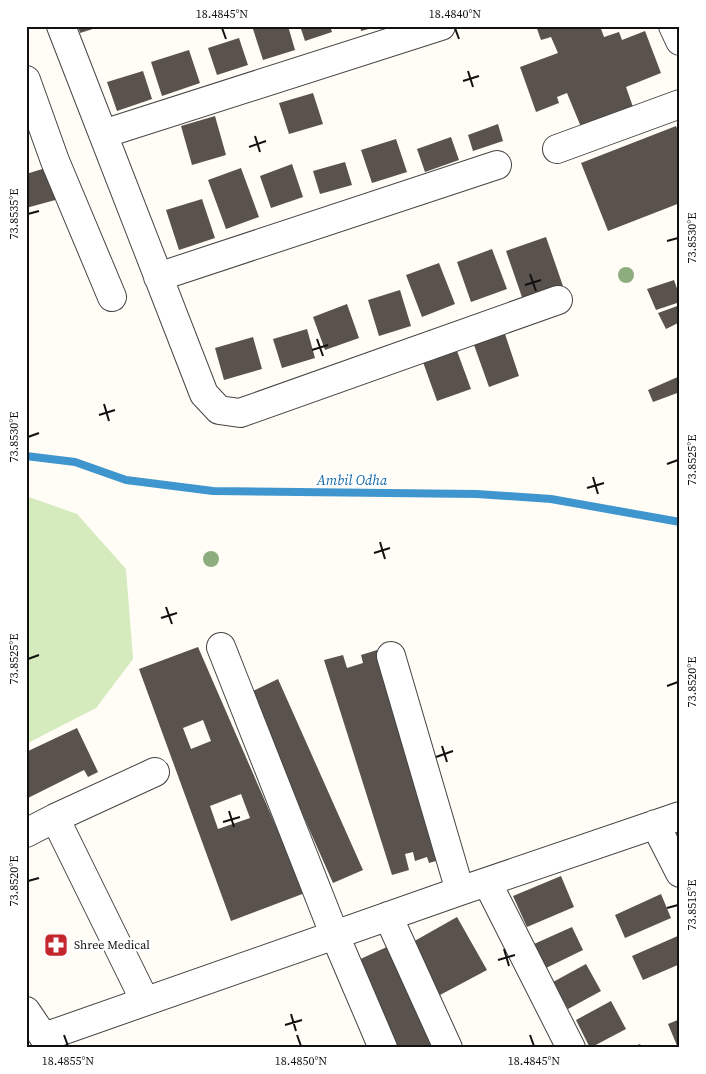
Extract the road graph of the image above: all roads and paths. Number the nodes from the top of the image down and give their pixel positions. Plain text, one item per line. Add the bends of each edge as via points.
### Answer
1 (61, 26) edge
2 (441, 26) edge
3 (673, 26) edge
4 (680, 41) edge
5 (26, 80) edge
6 (680, 104) edge
7 (103, 134) junction
8 (556, 149) dead end
9 (497, 165) dead end
10 (158, 277) junction
11 (112, 297) dead end
12 (558, 300) dead end
13 (221, 648) dead end
14 (391, 656) dead end
15 (155, 772) dead end
16 (55, 818) junction
17 (667, 820) edge
18 (26, 833) edge
19 (680, 873) edge
20 (486, 882) junction
21 (460, 891) junction
22 (388, 916) junction
23 (335, 934) junction
24 (145, 1002) junction
25 (26, 1011) edge
26 (47, 1042) edge
27 (383, 1048) edge
28 (448, 1048) edge
29 (572, 1048) edge

1 - 7 street
2 - 7 street
3 - 4 street
5 - 11 street
6 - 8 street
7 - 10 street
9 - 10 street
10 - 12 street via 204,394 218,410 240,413
13 - 23 street
14 - 21 street
15 - 16 street
16 - 18 street
16 - 24 street
17 - 19 street
17 - 20 street
20 - 21 street
20 - 29 street
21 - 22 street
22 - 23 street
22 - 28 street
23 - 24 street
23 - 27 street
24 - 26 street
25 - 26 street

